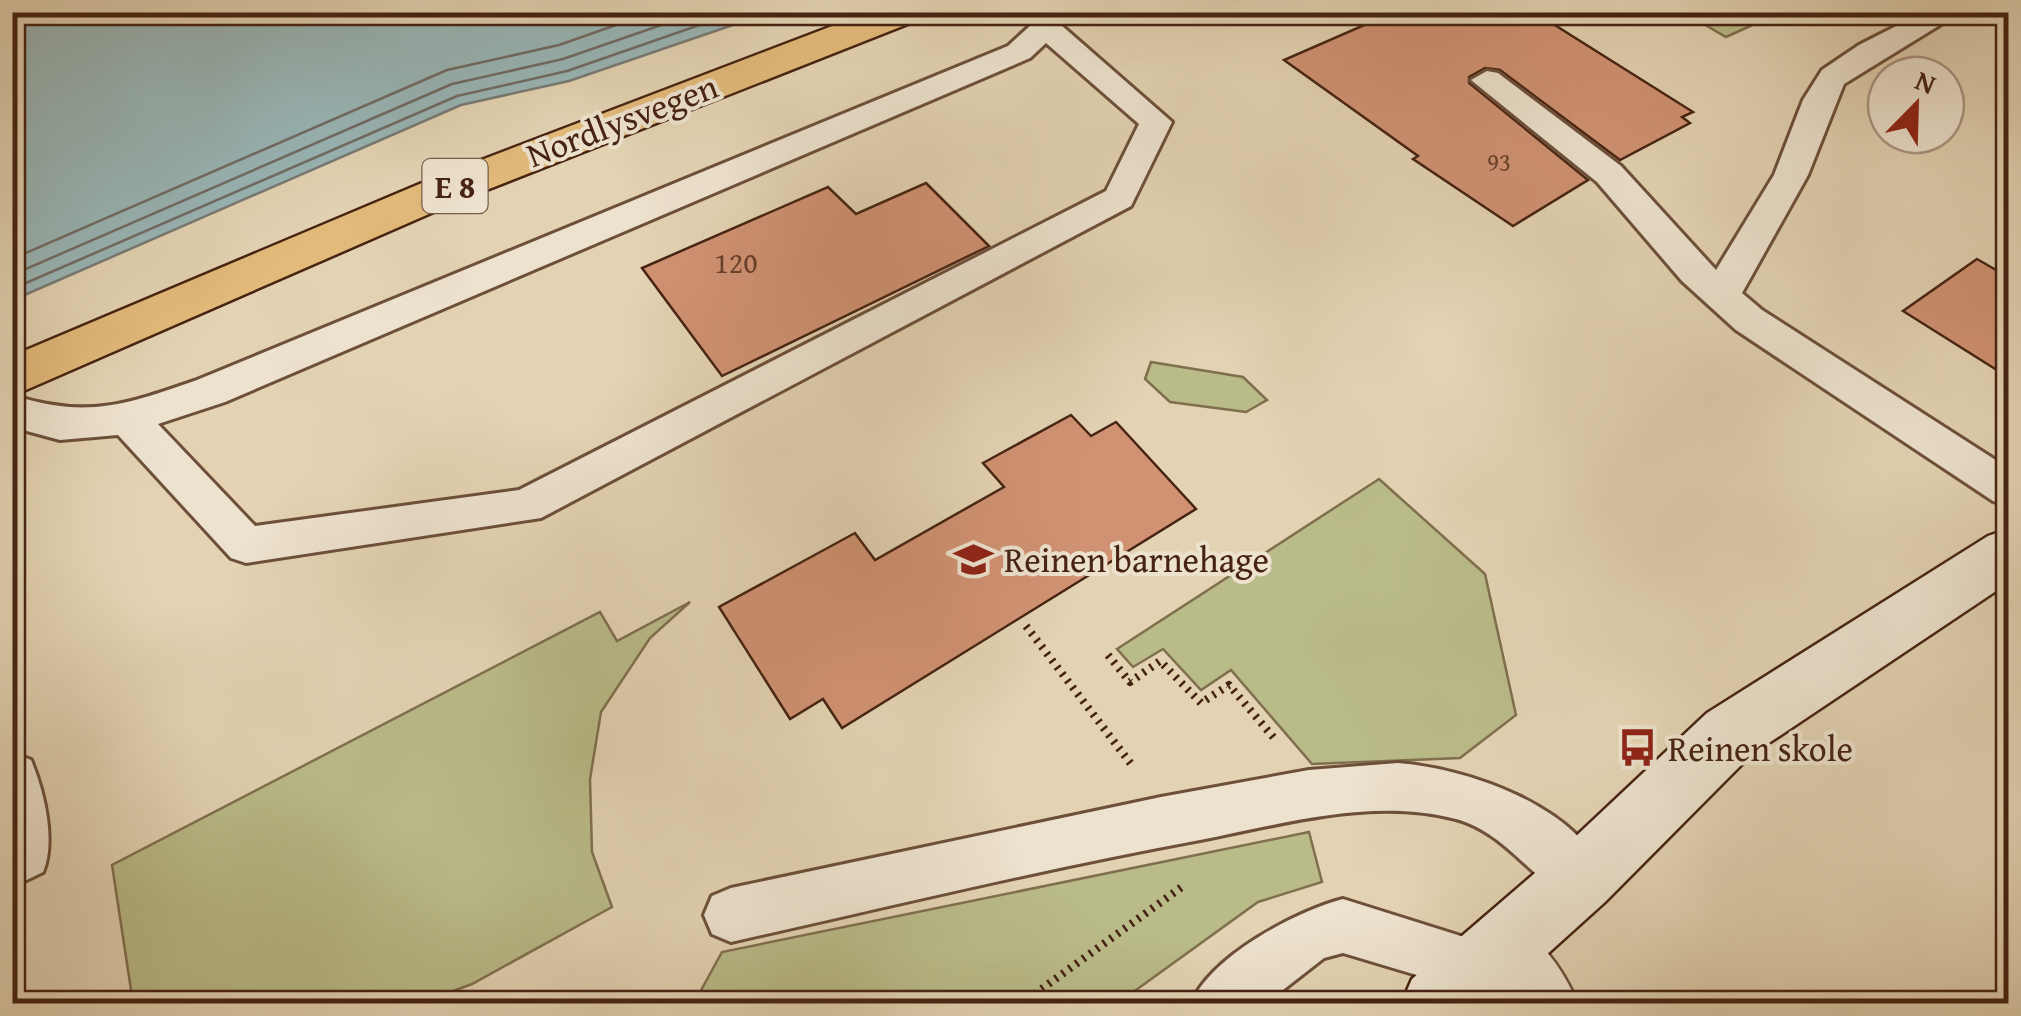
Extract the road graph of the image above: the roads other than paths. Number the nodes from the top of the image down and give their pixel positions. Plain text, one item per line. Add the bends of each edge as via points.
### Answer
1 (905, 12) edge
2 (1947, 12) edge
3 (1048, 20) edge
4 (1486, 80) dead end
5 (1722, 296) junction
6 (12, 377) edge
7 (12, 410) edge
8 (126, 417) junction
9 (2008, 489) edge
10 (2001, 569) edge
11 (13, 778) edge
12 (12, 861) edge
13 (1581, 878) junction
14 (731, 915) dead end
15 (1489, 981) edge
16 (1219, 1004) edge

1 - 6 highway, Nordlysvegen / E 8 via 462,184
2 - 5 lane via 1835,74 1814,104 1807,142 1790,176 1738,255
3 - 8 lane via 1019,52 211,391
3 - 8 lane via 1156,122 1119,198 526,506 246,545
4 - 5 lane via 1609,174
5 - 9 lane via 1783,346
7 - 8 lane via 31,421 67,426
10 - 13 street via 1740,726
11 - 12 lane via 26,854
13 - 14 lane via 1530,828 1458,795 1356,789 1171,820
13 - 15 street
15 - 16 lane via 1343,926 1311,934

